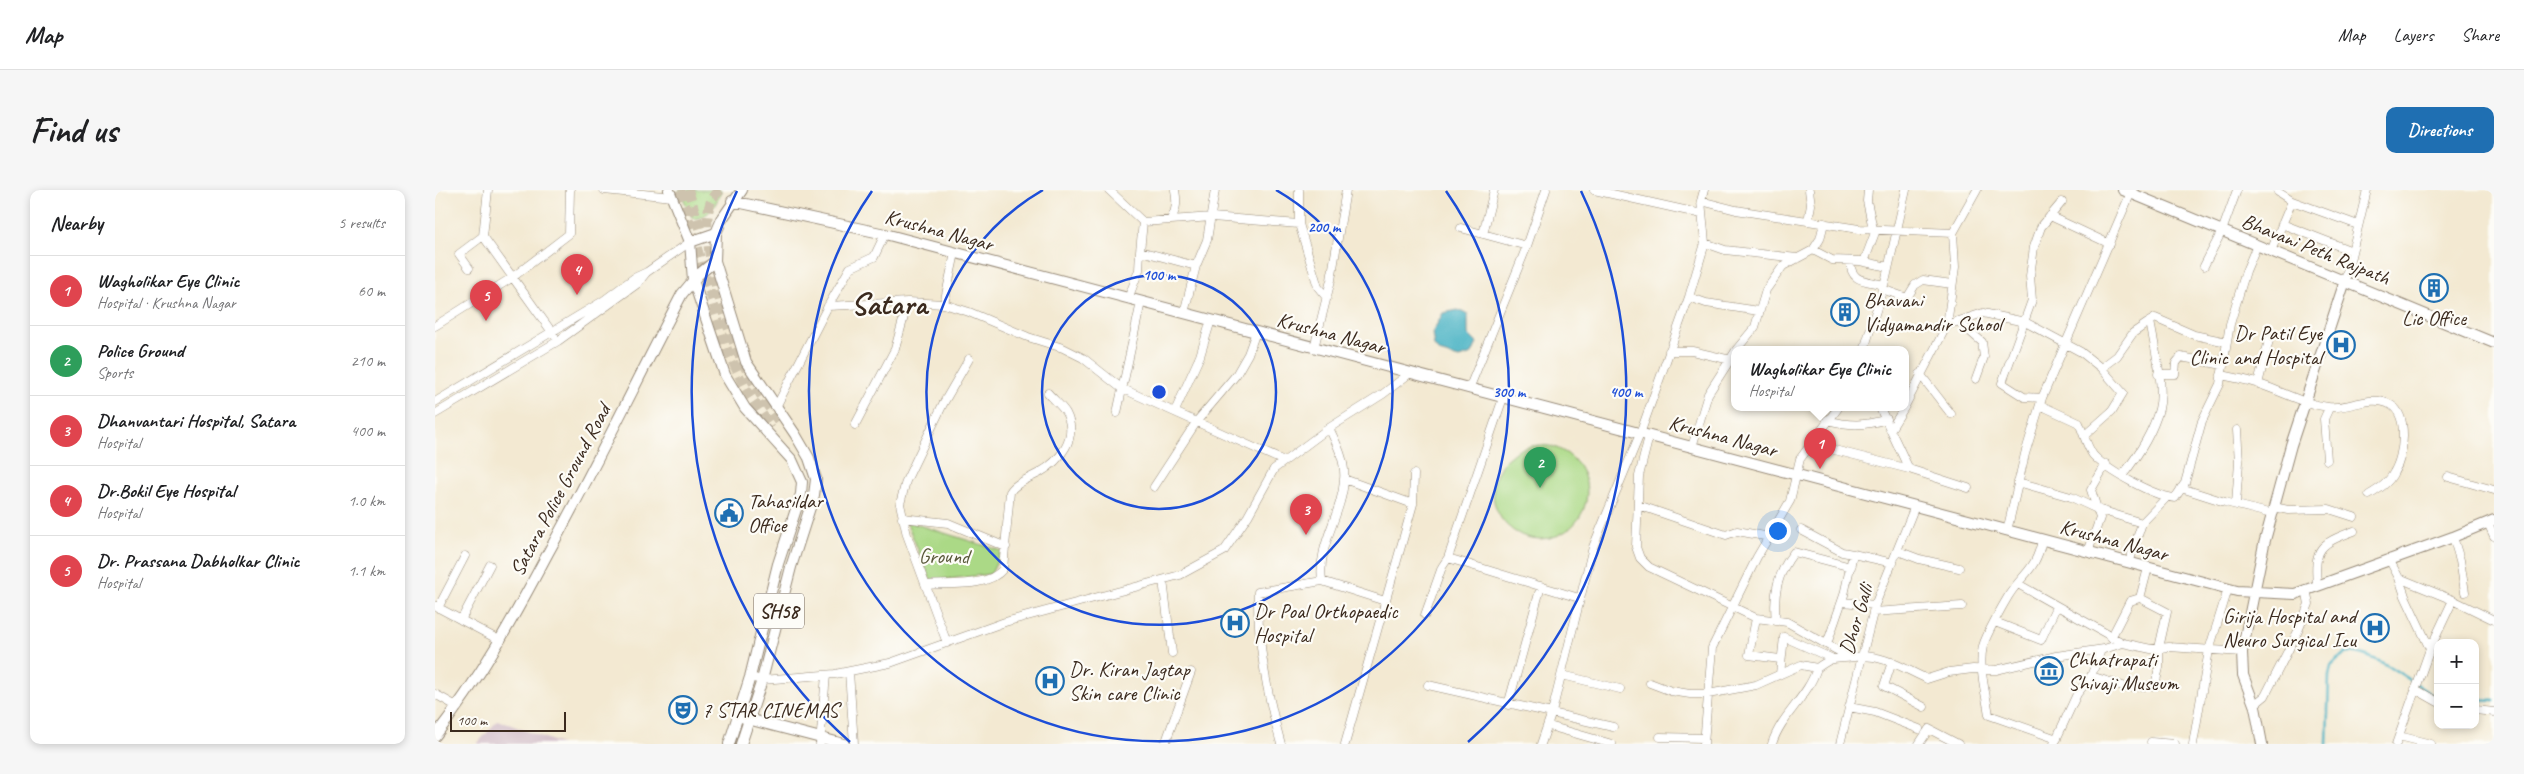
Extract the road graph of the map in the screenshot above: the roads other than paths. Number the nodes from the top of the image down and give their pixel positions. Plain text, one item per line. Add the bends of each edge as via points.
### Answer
1 (488, 190) edge
2 (570, 190) edge
3 (604, 190) edge
4 (727, 190) edge
5 (742, 190) edge
6 (1109, 190) edge
7 (1175, 190) edge
8 (1215, 190) edge
9 (1299, 190) edge
10 (1346, 190) edge
11 (1493, 190) edge
12 (1546, 190) edge
13 (1594, 190) edge
14 (1704, 190) edge
15 (1809, 190) edge
16 (1867, 190) edge
17 (1906, 190) edge
18 (2237, 190) edge
19 (2367, 190) edge
20 (1976, 191) edge
21 (2129, 191) edge
22 (2278, 192) dead end
23 (671, 194) edge
24 (2292, 200) junction
25 (732, 201) junction
26 (1701, 201) junction
27 (2062, 202) dead end
28 (1702, 214) junction
29 (2050, 216) junction
30 (1212, 217) junction
31 (1171, 219) junction
32 (1808, 221) junction
33 (1143, 222) junction
34 (1824, 223) junction
35 (1299, 224) junction
36 (2282, 224) junction
37 (2358, 225) junction
38 (1461, 228) dead end
39 (1875, 230) junction
40 (1895, 230) junction
41 (2222, 231) junction
42 (717, 232) junction
43 (1953, 233) junction
44 (885, 234) junction
45 (1483, 234) junction
46 (483, 236) junction
47 (690, 242) junction
48 (1705, 243) junction
49 (2110, 244) junction
50 (2257, 245) junction
51 (1527, 246) junction
52 (1813, 250) junction
53 (1140, 251) junction
54 (2271, 251) junction
55 (2352, 251) junction
56 (955, 253) junction
57 (1797, 258) junction
58 (715, 261) junction
59 (1850, 261) junction
60 (1864, 262) junction
61 (1196, 266) junction
62 (2204, 266) dead end
63 (1888, 267) junction
64 (469, 268) dead end
65 (647, 272) junction
66 (513, 277) junction
67 (693, 280) junction
68 (2345, 281) junction
69 (1952, 284) junction
70 (1883, 287) junction
71 (1689, 297) junction
72 (1128, 298) junction
73 (1327, 298) junction
74 (908, 302) junction
75 (1141, 302) junction
76 (944, 304) junction
77 (828, 306) junction
78 (1759, 311) junction
79 (1184, 313) junction
80 (1211, 320) junction
81 (1958, 321) junction
82 (2150, 321) junction
83 (2025, 322) junction
84 (1947, 324) junction
85 (435, 326) edge
86 (552, 331) junction
87 (1256, 332) junction
88 (2269, 340) dead end
89 (558, 341) junction
90 (2065, 342) junction
91 (2227, 342) junction
92 (2494, 343) edge
93 (1739, 346) edge
94 (1865, 346) edge
95 (1314, 348) junction
96 (1669, 351) junction
97 (969, 359) dead end
98 (1731, 360) edge
99 (1731, 361) edge
100 (2223, 365) junction
101 (2101, 368) junction
102 (1410, 373) junction
103 (1920, 374) junction
104 (2158, 374) junction
105 (2221, 375) junction
106 (1976, 379) dead end
107 (2258, 384) junction
108 (1121, 388) junction
109 (1469, 389) junction
110 (1048, 393) dead end
111 (1909, 397) edge
112 (1503, 398) junction
113 (435, 402) edge
114 (2041, 402) junction
115 (2305, 403) junction
116 (776, 407) junction
117 (2329, 408) junction
118 (1175, 411) junction
119 (1835, 411) edge
120 (1882, 411) edge
121 (1902, 411) edge
122 (1117, 413) dead end
123 (435, 414) edge
124 (1951, 414) dead end
125 (1887, 419) junction
126 (1827, 420) junction
127 (1197, 421) junction
128 (855, 424) dead end
129 (1329, 428) junction
130 (1891, 429) junction
131 (2237, 430) dead end
132 (1644, 435) junction
133 (2085, 435) junction
134 (1811, 444) junction
135 (781, 446) junction
136 (1692, 447) junction
137 (809, 458) junction
138 (2327, 460) dead end
139 (1284, 461) junction
140 (2106, 464) junction
141 (1909, 469) junction
142 (1414, 474) dead end
143 (1796, 475) junction
144 (2122, 476) junction
145 (2448, 477) dead end
146 (1344, 479) junction
147 (2018, 482) junction
148 (1154, 487) dead end
149 (1968, 488) dead end
150 (2181, 488) junction
151 (2494, 490) edge
152 (2369, 495) dead end
153 (2167, 498) junction
154 (1413, 504) junction
155 (2236, 504) junction
156 (1638, 505) junction
157 (1915, 506) junction
158 (2097, 510) junction
159 (2273, 511) junction
160 (2354, 517) dead end
161 (902, 518) junction
162 (2492, 519) edge
163 (2142, 524) junction
164 (789, 529) junction
165 (1801, 530) dead end
166 (2007, 531) junction
167 (2354, 531) dead end
168 (802, 533) junction
169 (2494, 536) edge
170 (1770, 537) junction
171 (2453, 537) junction
172 (2042, 540) junction
173 (1006, 547) junction
174 (1898, 551) junction
175 (2088, 552) junction
176 (1853, 554) junction
177 (465, 556) dead end
178 (1448, 558) junction
179 (2389, 559) junction
180 (2129, 563) junction
181 (1893, 564) junction
182 (490, 565) dead end
183 (1851, 567) junction
184 (1959, 568) dead end
185 (2148, 568) junction
186 (2399, 578) junction
187 (1163, 580) junction
188 (1322, 581) junction
189 (2019, 584) junction
190 (927, 585) junction
191 (2317, 585) junction
192 (1541, 586) junction
193 (2228, 589) junction
194 (2306, 589) junction
195 (2253, 592) junction
196 (2465, 592) dead end
197 (1579, 598) junction
198 (2140, 598) junction
199 (2453, 600) junction
200 (1385, 601) junction
201 (1842, 602) junction
202 (1962, 606) dead end
203 (437, 607) edge
204 (2055, 607) junction
205 (1733, 609) junction
206 (1874, 609) junction
207 (1425, 615) dead end
208 (1756, 618) junction
209 (461, 620) junction
210 (2494, 620) edge
211 (1776, 621) junction
212 (1995, 622) junction
213 (2111, 638) junction
214 (501, 641) junction
215 (947, 643) junction
216 (2123, 643) junction
217 (1827, 644) junction
218 (2159, 648) junction
219 (2430, 649) junction
220 (2101, 650) junction
221 (2209, 650) junction
222 (2242, 652) junction
223 (1172, 653) dead end
224 (1863, 654) junction
225 (1849, 657) junction
226 (1831, 658) junction
227 (1780, 659) junction
228 (1892, 662) junction
229 (1817, 668) junction
230 (1983, 669) junction
231 (849, 672) junction
232 (1191, 672) dead end
233 (1780, 674) junction
234 (826, 675) junction
235 (1561, 675) junction
236 (2091, 676) junction
237 (750, 677) junction
238 (762, 680) junction
239 (1650, 683) dead end
240 (1428, 685) dead end
241 (2417, 686) junction
242 (1620, 689) dead end
243 (435, 694) edge
244 (1708, 694) junction
245 (2434, 699) edge
246 (1508, 705) junction
247 (2254, 705) junction
248 (458, 707) junction
249 (1849, 707) junction
250 (1924, 707) dead end
251 (2479, 710) edge
252 (1552, 712) junction
253 (2494, 712) edge
254 (737, 716) junction
255 (749, 720) junction
256 (1549, 726) junction
257 (1613, 728) dead end
258 (1919, 729) dead end
259 (435, 736) edge
260 (2399, 736) junction
261 (1661, 738) dead end
262 (821, 741) edge
263 (1704, 741) edge
264 (2055, 741) edge
265 (2151, 742) dead end
266 (729, 744) edge
267 (741, 744) edge
268 (844, 744) edge
269 (854, 744) edge
270 (1165, 744) edge
271 (1281, 744) edge
272 (1345, 744) edge
273 (1541, 744) edge
274 (1612, 744) edge
275 (1772, 744) edge
276 (1840, 744) edge
277 (1919, 744) edge
278 (1958, 744) edge
279 (2175, 744) edge
280 (2193, 744) edge
281 (2262, 744) edge
282 (2396, 744) edge
283 (2431, 744) edge

1 - 46 street
2 - 66 street via 569,234
3 - 23 street
4 - 25 main road
5 - 25 main road, SH58
6 - 33 street
7 - 31 street via 1177,199
8 - 30 street
9 - 35 street
10 - 73 street
11 - 45 street
12 - 51 street
13 - 28 street
14 - 26 street
15 - 32 street
16 - 39 street
17 - 40 street
18 - 41 street
19 - 37 street
20 - 43 street
21 - 41 main road, Bhavani Peth Rajpath
21 - 49 street
22 - 24 street
23 - 47 main road, SH58
24 - 36 street
24 - 37 street
25 - 42 main road, SH58
25 - 44 main road, Krushna Nagar
26 - 28 street
26 - 32 street
27 - 29 street
28 - 48 street
29 - 49 street
29 - 83 street via 2041,227 2034,247 2031,300
30 - 31 street
30 - 35 street
30 - 61 street
31 - 33 street
32 - 34 street
33 - 53 street
34 - 39 street
34 - 52 street via 1820,240
35 - 73 street via 1318,287
36 - 54 street
36 - 55 street
37 - 55 street
38 - 45 street
39 - 40 street
39 - 60 street
40 - 43 street
40 - 63 street
41 - 50 main road, Bhavani Peth Rajpath
41 - 62 street
42 - 47 main road
42 - 58 main road, SH58 / SH58
43 - 69 street via 1955,267
44 - 56 main road, Krushna Nagar
44 - 77 street via 874,257 850,268
45 - 51 street
46 - 64 street via 459,254
46 - 66 street
47 - 65 street
47 - 67 main road, SH58 / SH58
48 - 57 street via 1725,250
48 - 71 street
49 - 90 street
50 - 54 main road, Bhavani Peth Rajpath
50 - 91 street via 2246,271
51 - 109 street
52 - 57 street
52 - 59 street via 1831,260
53 - 61 street
53 - 72 street via 1139,270
54 - 68 main road, Bhavani Peth Rajpath
55 - 68 street
56 - 72 main road, Krushna Nagar
56 - 76 street
57 - 78 street via 1783,266 1766,290
58 - 67 main road, Satara Police Ground Road
58 - 116 main road, SH58 / SH58 via 746,362
59 - 60 street
59 - 70 street via 1855,277
60 - 63 street
61 - 79 street
63 - 70 street
65 - 86 street
65 - 89 street via 637,284
66 - 85 street
66 - 86 street
67 - 135 main road, SH58 / SH58 via 708,330 733,390 761,428
67 - 214 main road, Satara Police Ground Road via 682,294
68 - 92 main road, Bhavani Peth Rajpath
68 - 115 main road
69 - 70 street via 1923,280 1915,285 1907,298
69 - 84 street
70 - 94 street
71 - 78 street via 1706,303
71 - 96 street
72 - 75 main road, Krushna Nagar
73 - 95 street
74 - 76 street
74 - 77 street
74 - 128 street via 895,349
75 - 79 main road, Krushna Nagar
75 - 108 street
76 - 108 street via 1063,348 1083,358
77 - 116 street
78 - 93 street via 1755,327
79 - 80 main road, Krushna Nagar
80 - 87 main road, Krushna Nagar
80 - 118 street via 1200,356
81 - 83 street via 1983,313
81 - 84 street
81 - 106 street via 1982,342 1984,357
82 - 91 street via 2155,318 2194,335
82 - 101 street via 2133,333 2117,356
82 - 104 street
83 - 90 street
83 - 114 street via 2002,383 2024,397
84 - 103 street
86 - 89 street
86 - 113 street
87 - 95 main road, Krushna Nagar
87 - 127 street via 1236,375
88 - 107 street
89 - 123 street
90 - 101 street
90 - 114 street
91 - 100 street
95 - 102 main road, Krushna Nagar
96 - 98 street via 1692,351
96 - 132 street
97 - 161 street via 943,404 907,480 900,504
99 - 136 street via 1708,394
100 - 104 street via 2181,357 2176,363 2175,374
100 - 105 street
101 - 133 street via 2123,393 2112,411
102 - 109 main road, Krushna Nagar
102 - 129 street
103 - 111 street
103 - 124 street
104 - 144 street via 2160,395 2156,418
105 - 107 street
105 - 150 street
107 - 115 street
108 - 118 street
108 - 122 street
109 - 112 main road, Krushna Nagar
110 - 173 street via 1065,412 1071,437 1049,468 1009,492
112 - 132 main road, Krushna Nagar
112 - 178 street
114 - 133 street via 2079,423
114 - 147 street
115 - 117 street
115 - 159 main road
116 - 137 main road, SH58 / SH58
117 - 138 street via 2324,419
117 - 152 street via 2377,400 2392,406 2403,419 2403,444 2395,472 2383,487
118 - 127 street
119 - 126 street
120 - 125 street
121 - 130 street
125 - 126 street via 1846,426
125 - 130 street
126 - 134 street
127 - 139 street
127 - 148 street
129 - 139 street
129 - 146 street via 1339,448
130 - 141 street
131 - 155 street
132 - 136 main road, Krushna Nagar
132 - 156 street
132 - 197 street via 1593,547
133 - 140 street via 2092,454
134 - 141 street
134 - 143 street via 1800,459
135 - 137 main road via 775,426
135 - 164 main road, SH58 / SH58 via 799,471 802,482
136 - 143 main road, Krushna Nagar
137 - 168 main road, SH58 / SH58 via 816,479
139 - 187 street via 1274,469 1224,551 1180,575
140 - 144 street
140 - 158 street via 2091,490
141 - 149 street
142 - 154 street
143 - 157 main road, Krushna Nagar
143 - 170 street via 1790,501
144 - 153 street
145 - 151 street
146 - 154 street
146 - 188 street via 1322,555
147 - 158 street via 2071,497
147 - 166 street
150 - 153 street via 2175,498
150 - 155 street
153 - 163 street
154 - 200 street
155 - 159 street
156 - 170 street via 1726,535 1737,531
156 - 205 street via 1636,547 1640,558 1649,567
157 - 166 main road, Krushna Nagar
157 - 174 street, Dhor Galli
158 - 163 street
158 - 175 street via 2100,518
159 - 160 street via 2329,509
159 - 195 main road
161 - 173 street via 948,524
161 - 190 street
162 - 169 street
162 - 171 main road, Krushna Nagar
163 - 180 street
164 - 168 main road
164 - 237 main road, SH58 / SH58
165 - 176 street via 1842,552
166 - 172 main road, Krushna Nagar
167 - 191 street via 2333,539 2321,549 2315,561
168 - 238 main road, SH58 / SH58
170 - 205 street
171 - 179 main road, Krushna Nagar
171 - 196 street
172 - 175 main road, Krushna Nagar
172 - 189 street via 2039,557
173 - 190 street via 1003,569 998,575 985,581
174 - 181 street, Dhor Galli
174 - 184 street
175 - 180 main road, Krushna Nagar
176 - 181 street
176 - 183 street
177 - 203 street
178 - 192 street
178 - 207 street
179 - 186 street
179 - 191 main road, Krushna Nagar
180 - 185 main road, Krushna Nagar
181 - 206 street, Dhor Galli
182 - 209 street
183 - 201 street
183 - 211 street via 1794,552 1782,568 1774,603
185 - 193 main road, Krushna Nagar
185 - 198 street
186 - 199 street
186 - 219 street
187 - 215 street via 1005,622
187 - 223 street
188 - 200 street
188 - 271 street via 1257,592 1257,624
189 - 204 street
189 - 212 street
190 - 215 street
191 - 194 main road, Krushna Nagar
192 - 197 street
192 - 246 street
193 - 195 main road, Krushna Nagar
193 - 221 street
194 - 195 main road, Krushna Nagar via 2295,594
194 - 247 street via 2309,604 2298,631 2265,696
195 - 222 main road
197 - 235 street
198 - 213 street via 2129,601
198 - 218 street via 2167,612
199 - 210 street
199 - 219 street
200 - 272 street
201 - 206 street
201 - 217 street
202 - 206 street
203 - 209 street
204 - 212 street via 2041,640
204 - 213 street
205 - 208 street
205 - 244 street via 1712,648
206 - 224 street, Dhor Galli
208 - 211 street
208 - 227 street via 1749,655
209 - 214 street
211 - 217 street via 1787,622
212 - 230 street via 1983,646
213 - 216 street
214 - 248 main road, Satara Police Ground Road
215 - 231 street via 890,663
216 - 218 street
216 - 220 street
217 - 225 street
218 - 221 street
218 - 236 street via 2155,686 2126,687
219 - 241 street
220 - 230 street via 2056,656 1996,670
220 - 236 street
221 - 222 street
221 - 280 street
222 - 247 main road via 2243,675
224 - 225 street
224 - 228 street
224 - 249 street, Dhor Galli
225 - 226 street
226 - 227 street via 1785,638
226 - 229 street
227 - 233 street
228 - 230 street via 1927,680 1949,672
228 - 250 street via 1884,686
229 - 233 street via 1801,664
229 - 275 street via 1806,692 1781,725
230 - 264 street via 1989,715
231 - 234 street
231 - 269 street
232 - 270 street
233 - 244 street via 1756,685
234 - 238 street
234 - 262 street
235 - 242 street
235 - 252 street
236 - 264 street via 2077,694
237 - 238 street
237 - 254 main road, SH58 / SH58
238 - 255 main road, SH58 / SH58
239 - 244 street via 1681,693
240 - 246 street
241 - 245 street
241 - 260 street
243 - 248 street
244 - 263 street
246 - 252 street
247 - 281 main road
248 - 259 main road, Satara Police Ground Road
249 - 258 street via 1875,712
249 - 276 street, Dhor Galli
251 - 253 street
252 - 256 street
252 - 257 street
254 - 255 main road
254 - 266 main road, SH58 / SH58
255 - 262 main road
255 - 267 main road, SH58 / SH58
256 - 273 street
256 - 274 street
260 - 282 street
260 - 283 street
261 - 263 street
262 - 268 main road
265 - 279 street
277 - 278 street via 1929,729

